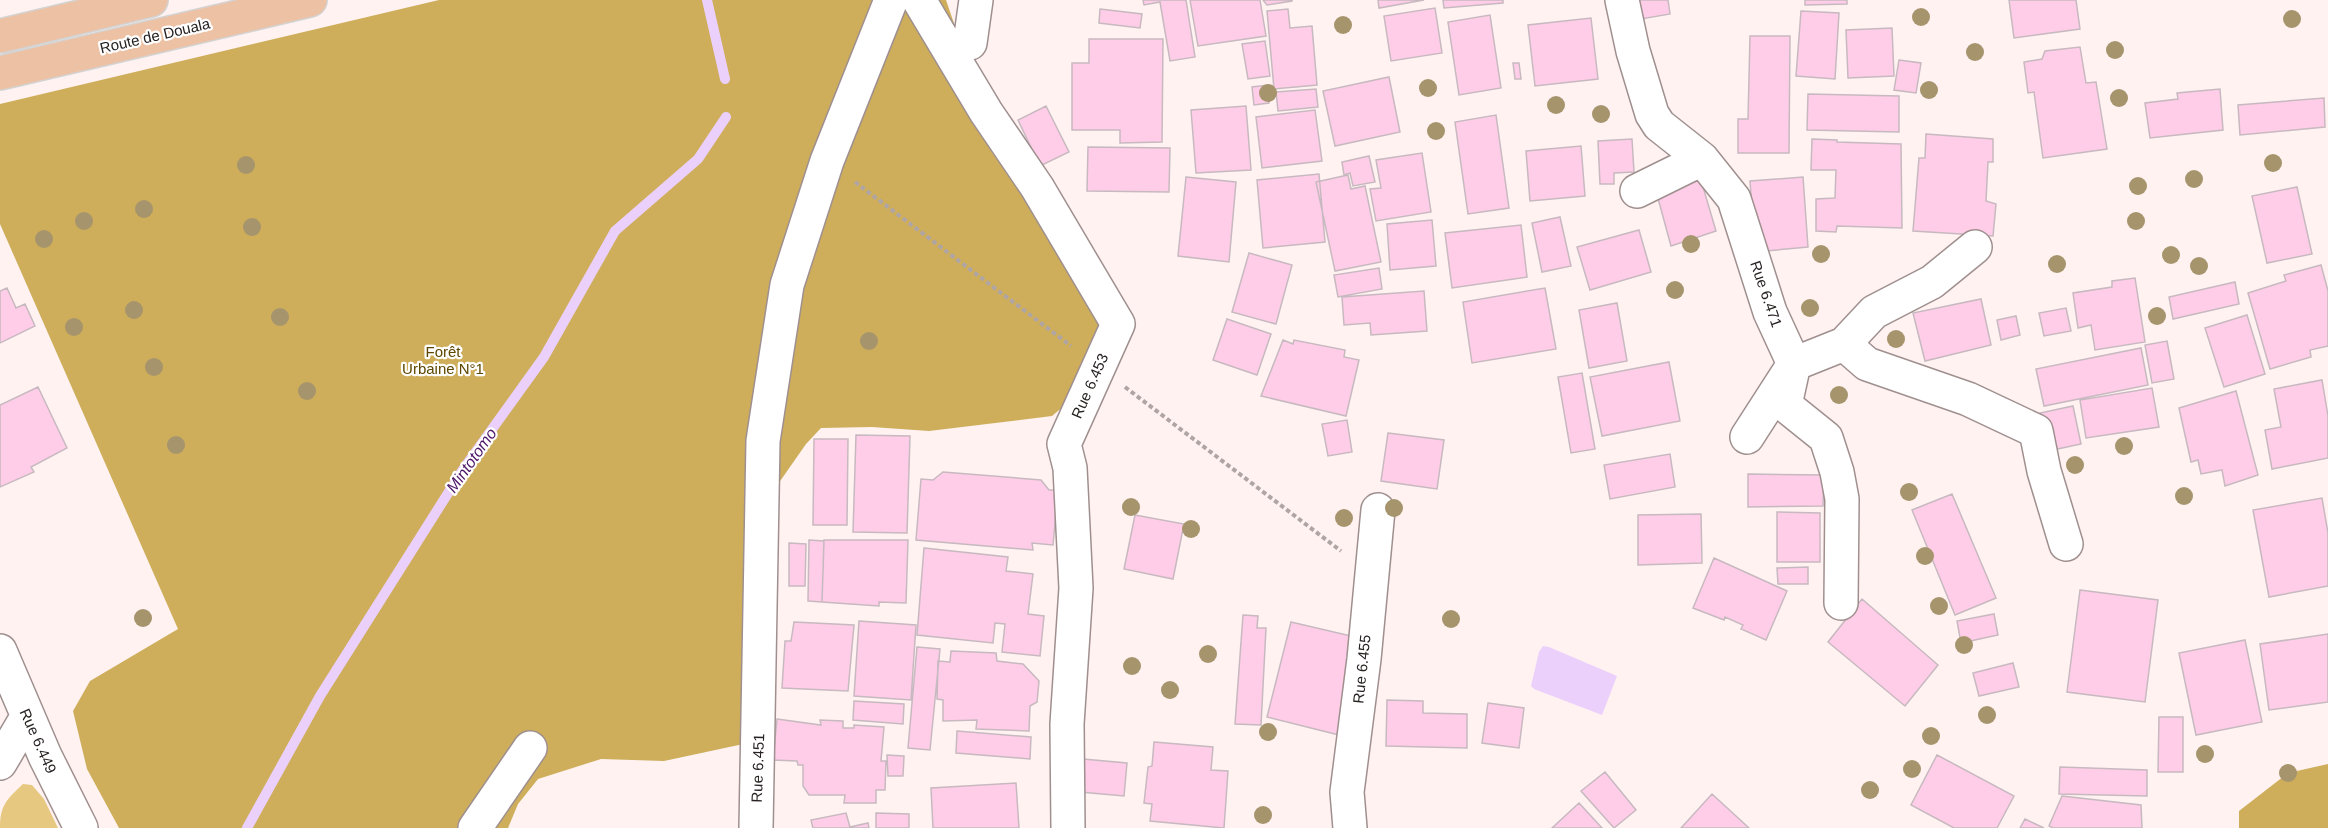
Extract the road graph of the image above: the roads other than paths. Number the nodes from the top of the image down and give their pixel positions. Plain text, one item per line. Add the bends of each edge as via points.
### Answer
1 (151, 0) edge
2 (310, 0) edge
3 (891, 0) edge
4 (919, 0) edge
5 (976, 0) edge
6 (1622, 0) edge
7 (0, 36) edge
8 (970, 43) dead end
9 (0, 73) edge
10 (1702, 159) junction
11 (1637, 192) dead end
12 (1975, 247) dead end
13 (1844, 344) junction
14 (1794, 364) junction
15 (1747, 436) dead end
16 (1378, 510) dead end
17 (2066, 544) dead end
18 (1841, 603) dead end
19 (0, 651) edge
20 (27, 717) junction
21 (530, 748) dead end
22 (0, 763) edge
23 (81, 828) edge
24 (475, 828) edge
25 (756, 828) edge
26 (1068, 828) edge
27 (1350, 828) edge

1 - 7 main road
2 - 9 main road, Route de Douala
3 - 25 street, Rue 6.451 via 827,161 787,285 763,441
4 - 26 street, Rue 6.453 via 1118,324 1064,444 1070,468 1076,588 1067,724
5 - 8 street
6 - 10 street, Rue 6.471 via 1652,114 1659,125
10 - 11 street
10 - 14 street, Rue 6.471 via 1734,199 1770,312
12 - 13 street via 1932,282 1874,312
13 - 14 street
13 - 17 street via 1867,364 1968,399 2036,431
14 - 15 street
14 - 18 street via 1785,405 1826,438 1839,481
16 - 27 street, Rue 6.455 via 1347,792
19 - 20 street, Rue 6.449
20 - 22 street
20 - 23 street, Rue 6.449
21 - 24 street

